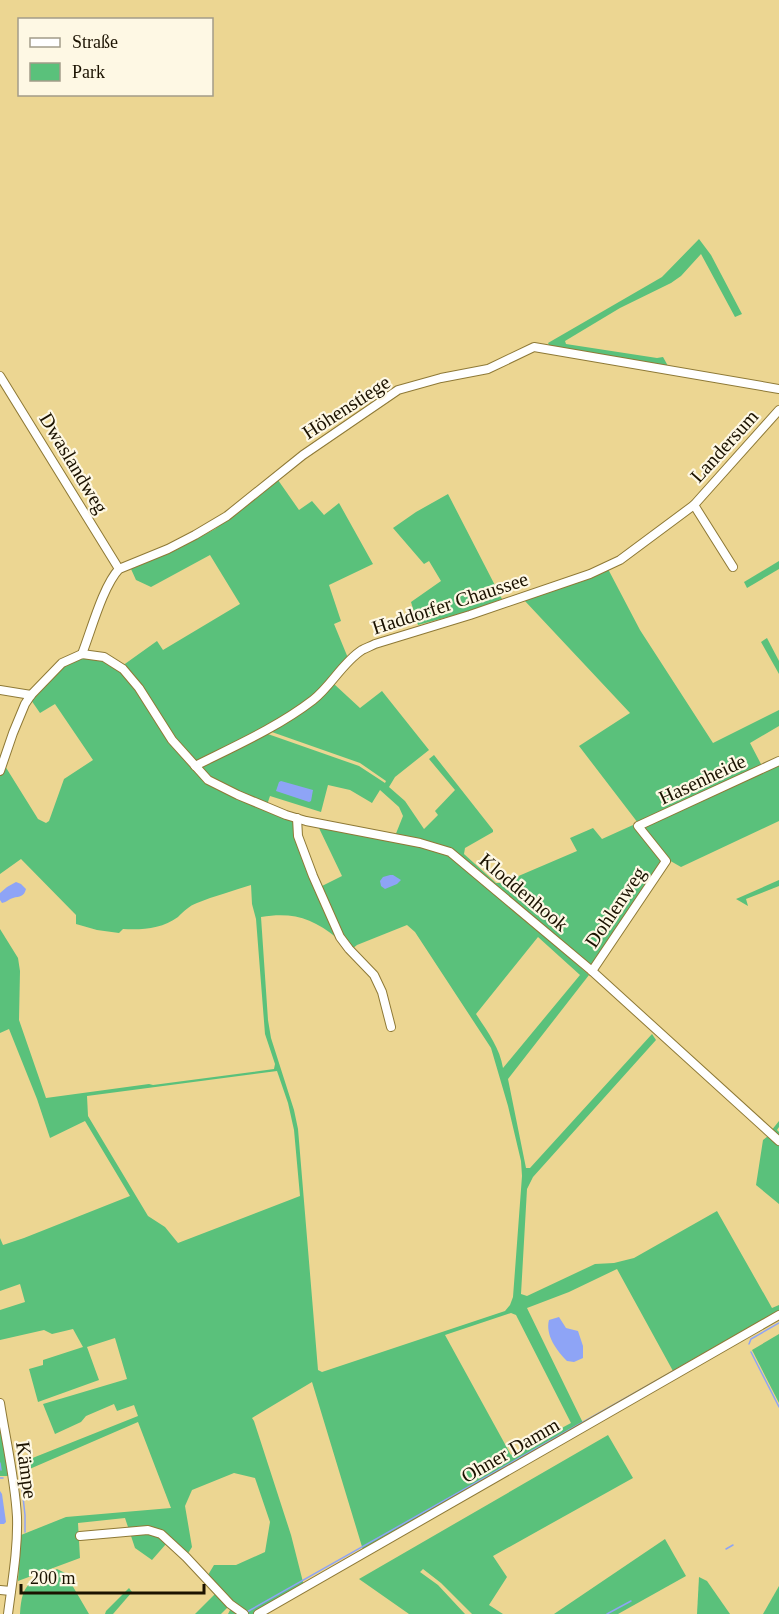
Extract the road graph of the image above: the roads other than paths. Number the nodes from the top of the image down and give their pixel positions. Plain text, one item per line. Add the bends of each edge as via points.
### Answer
1 (0, 376) edge
2 (779, 389) edge
3 (779, 410) edge
4 (694, 504) junction
5 (733, 567) dead end
6 (119, 569) junction
7 (82, 654) junction
8 (0, 690) edge
9 (31, 694) junction
10 (779, 761) edge
11 (195, 766) junction
12 (0, 771) edge
13 (297, 818) junction
14 (666, 861) joint
15 (592, 971) junction
16 (391, 1027) dead end
17 (779, 1141) edge
18 (779, 1315) edge
19 (0, 1403) edge
20 (80, 1536) dead end
21 (0, 1590) edge
22 (10, 1591) junction
23 (8, 1614) edge
24 (244, 1614) edge
25 (258, 1614) edge

1 - 6 street, Dwaslandweg
2 - 6 street, Höhenstiege via 534,346 488,369 398,390 303,454 218,522
3 - 4 street, Landersum
4 - 5 street
4 - 11 street, Haddorfer Chaussee via 620,560 590,574 363,650 313,700 265,731
6 - 7 street
7 - 9 street via 62,663
7 - 11 street, Kloddenhook via 104,657 123,669
8 - 9 street
9 - 12 street via 12,733
10 - 14 street, Hasenheide via 638,826
11 - 13 street, Kloddenhook via 208,780
13 - 15 street, Kloddenhook via 450,852
13 - 16 street via 298,836 340,937 374,975
14 - 15 street, Dohlenweg
15 - 17 street, Kloddenhook
18 - 25 street, Ohner Damm
19 - 22 street, Kämpe via 17,1517
20 - 24 street via 148,1530 161,1534 230,1605
21 - 22 street
22 - 23 street, Kämpe

